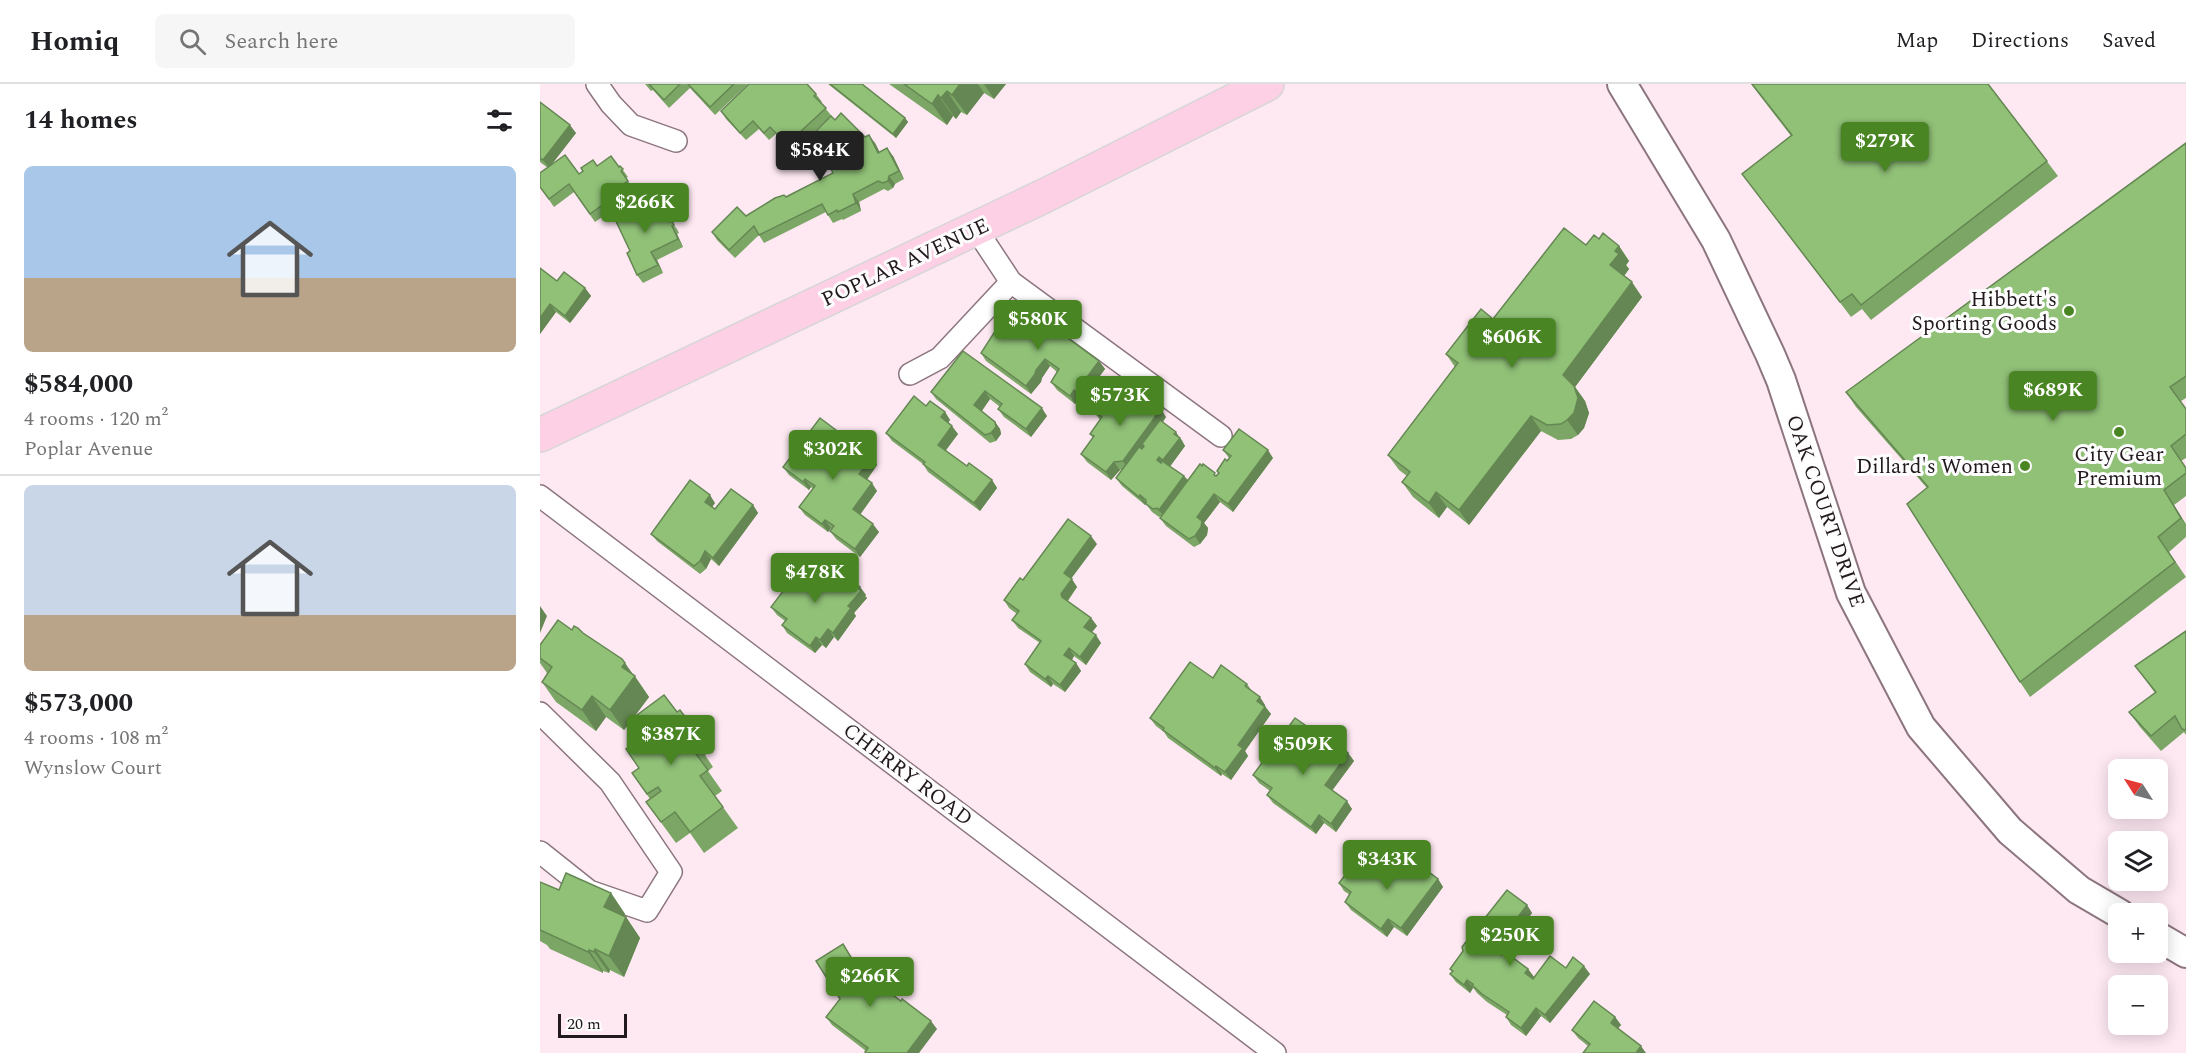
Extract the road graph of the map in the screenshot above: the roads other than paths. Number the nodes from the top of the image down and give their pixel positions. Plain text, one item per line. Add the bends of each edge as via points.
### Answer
1 (597, 84) edge
2 (1267, 84) edge
3 (1622, 84) edge
4 (675, 141) dead end
5 (976, 229) junction
6 (1011, 282) junction
7 (910, 374) dead end
8 (540, 435) edge
9 (1221, 436) dead end
10 (540, 496) edge
11 (540, 714) edge
12 (540, 852) edge
13 (2108, 907) edge
14 (2168, 942) edge
15 (2186, 953) edge
16 (1275, 1053) edge

1 - 4 street via 631,125
2 - 5 main road, POPLAR AVENUE
3 - 13 street, OAK COURT DRIVE via 1716,240 1770,354 1851,594 1922,727 2010,831 2079,890
5 - 6 street
5 - 8 main road, POPLAR AVENUE
6 - 7 street via 946,352
6 - 9 street
10 - 16 street, CHERRY ROAD
11 - 12 street via 610,782 671,872 647,911 589,891
14 - 15 street

